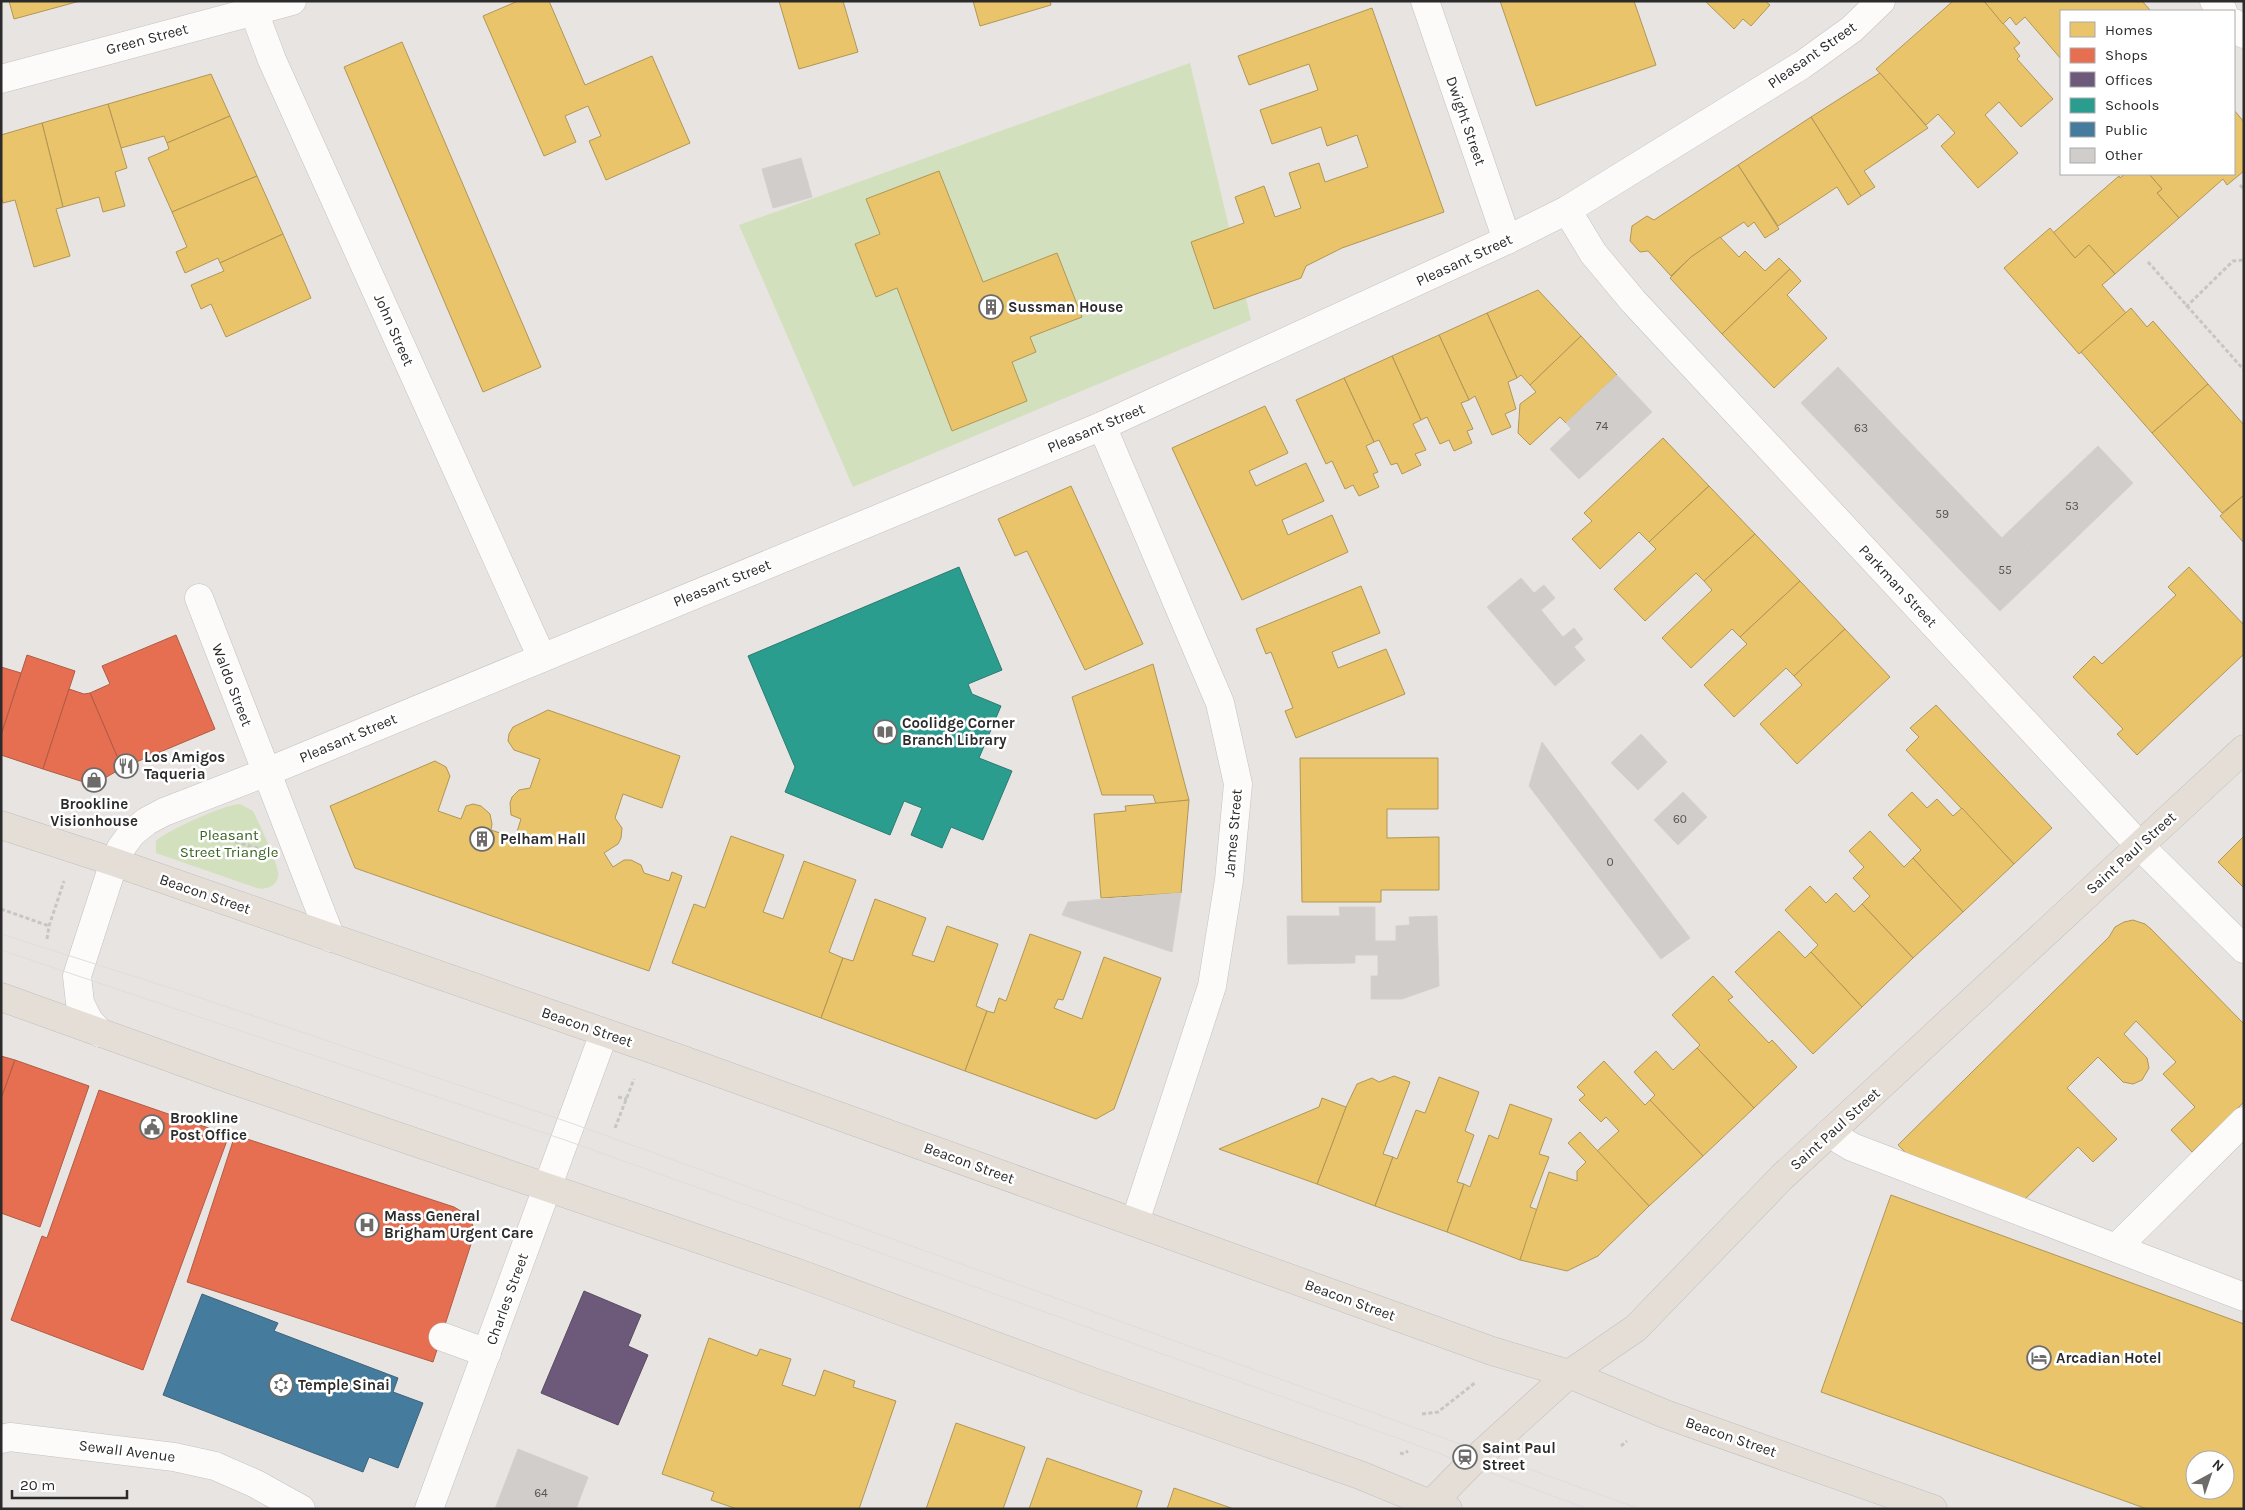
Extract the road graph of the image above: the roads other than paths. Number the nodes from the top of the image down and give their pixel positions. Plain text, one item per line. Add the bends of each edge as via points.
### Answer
1 (292, 1) edge
2 (1425, 1) edge
3 (1881, 1) edge
4 (252, 6) edge
5 (2235, 24) edge
6 (2244, 34) edge
7 (1, 79) edge
8 (1567, 210) junction
9 (1507, 240) junction
10 (1102, 426) junction
11 (198, 598) dead end
12 (542, 658) junction
13 (2244, 749) edge
14 (267, 772) junction
15 (1, 825) edge
16 (2140, 846) junction
17 (114, 862) junction
18 (331, 938) junction
19 (2244, 949) edge
20 (1, 997) edge
21 (604, 1033) junction
22 (100, 1034) junction
23 (2244, 1121) edge
24 (1829, 1134) junction
25 (548, 1188) junction
26 (1135, 1222) junction
27 (2116, 1248) junction
28 (2244, 1296) edge
29 (443, 1337) dead end
30 (487, 1353) junction
31 (1569, 1374) junction
32 (1, 1438) edge
33 (1435, 1507) edge
34 (301, 1509) edge
35 (429, 1509) edge
36 (1933, 1509) edge

1 - 4 street, Green Street
2 - 9 street, Dwight Street
3 - 8 street, Pleasant Street via 1852,29 1802,65
4 - 7 street, Green Street
4 - 12 street, John Street via 272,60
5 - 6 street
8 - 9 street, Pleasant Street
8 - 16 street, Parkman Street via 1593,253 1633,301
9 - 10 street, Pleasant Street
10 - 12 street, Pleasant Street
10 - 26 street, James Street via 1220,703 1238,784 1229,880 1212,986
11 - 14 street, Waldo Street
12 - 14 street, Pleasant Street
13 - 16 main road, Saint Paul Street
14 - 17 street, Pleasant Street via 147,821 132,833
14 - 18 street
15 - 17 main road, Beacon Street
16 - 19 street, Parkman Street
16 - 24 main road, Saint Paul Street
17 - 18 main road, Beacon Street
17 - 22 street, Pleasant Street via 77,976 80,1003
18 - 21 main road, Beacon Street
20 - 22 main road
21 - 25 street, Charles Street
21 - 26 main road, Beacon Street
22 - 25 main road
23 - 27 street
24 - 27 street via 1852,1147
24 - 31 main road, Saint Paul Street via 1782,1177 1636,1328
25 - 30 street, Charles Street
25 - 33 main road via 798,1273 1360,1475
26 - 31 main road, Beacon Street via 1492,1351
27 - 28 street
29 - 30 street
30 - 35 street, Charles Street
31 - 33 main road, Saint Paul Street via 1469,1465
31 - 36 main road, Beacon Street via 1665,1414
32 - 34 street, Sewall Avenue via 174,1457 215,1466

